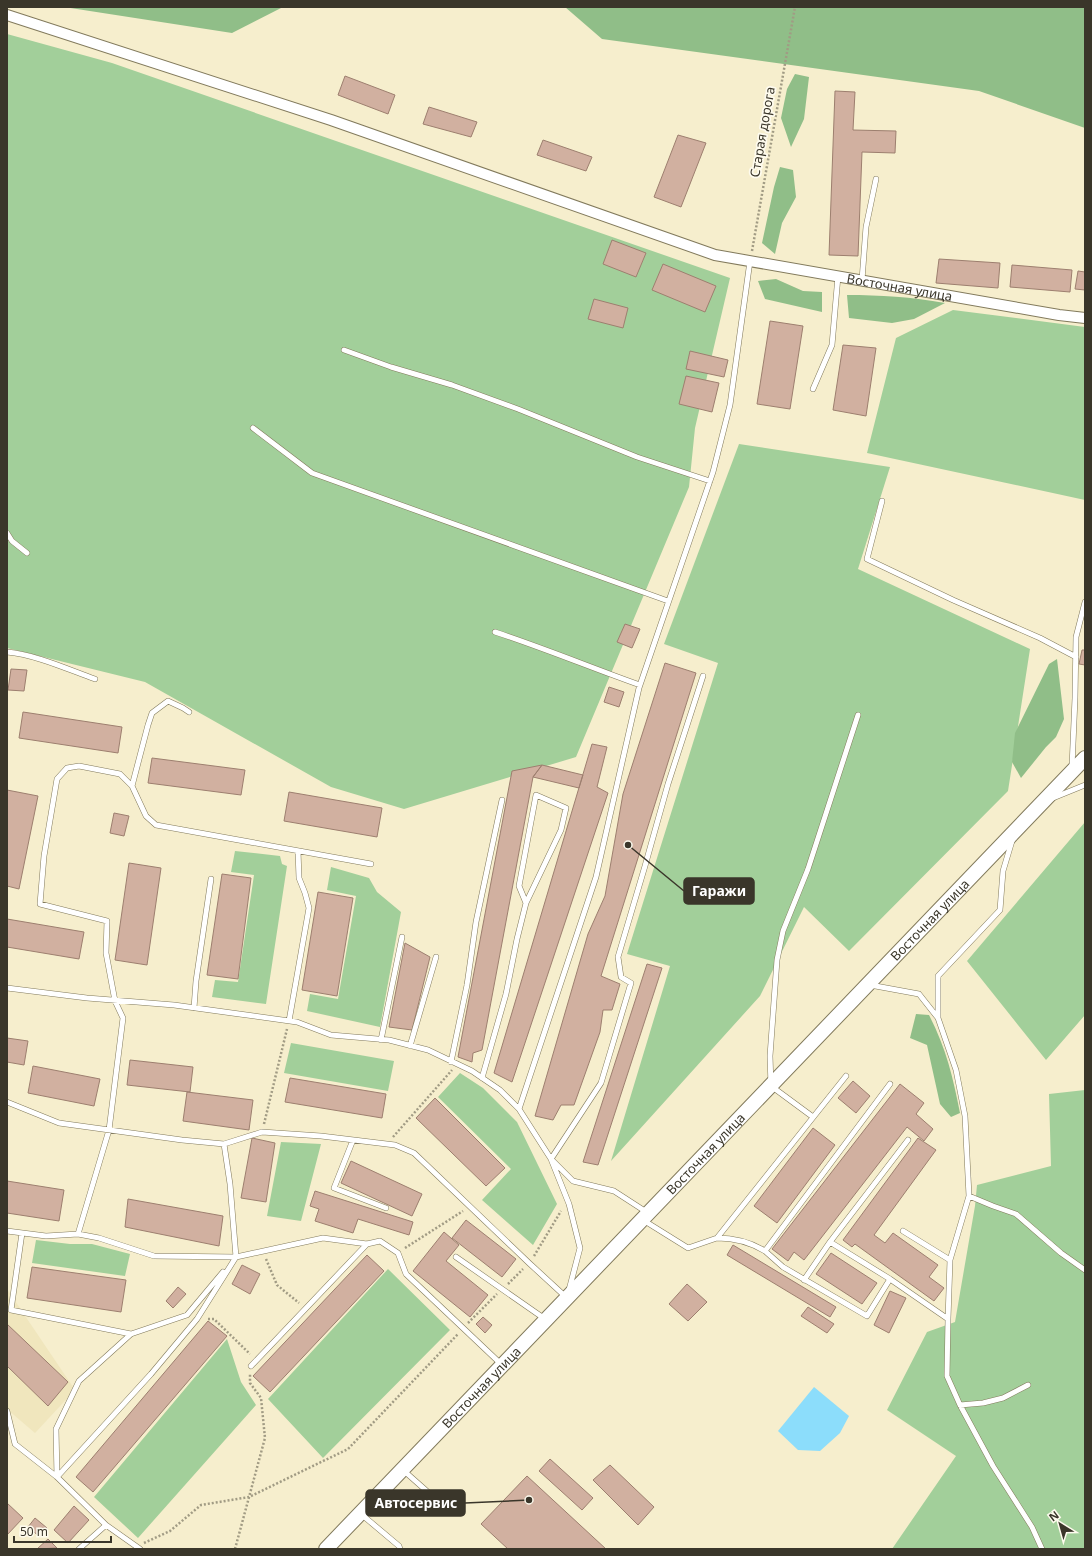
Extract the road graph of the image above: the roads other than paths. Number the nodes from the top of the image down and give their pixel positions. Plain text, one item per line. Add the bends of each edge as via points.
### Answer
1 (7, 15) edge
2 (876, 179) dead end
3 (750, 261) junction
4 (838, 276) junction
5 (862, 280) junction
6 (1085, 318) edge
7 (344, 350) dead end
8 (813, 389) dead end
9 (253, 428) dead end
10 (710, 481) junction
11 (882, 501) dead end
12 (7, 533) edge
13 (27, 553) dead end
14 (668, 601) junction
15 (1085, 602) edge
16 (495, 632) dead end
17 (7, 652) edge
18 (1076, 657) junction
19 (703, 676) dead end
20 (95, 679) dead end
21 (640, 686) junction
22 (189, 712) dead end
23 (858, 715) dead end
24 (1085, 758) edge
25 (1072, 772) junction
26 (1085, 785) edge
27 (132, 786) junction
28 (502, 800) dead end
29 (1042, 802) junction
30 (1014, 832) junction
31 (298, 851) junction
32 (370, 864) dead end
33 (211, 879) dead end
34 (526, 904) junction
35 (402, 937) dead end
36 (436, 957) dead end
37 (868, 984) junction
38 (7, 988) edge
39 (115, 1000) junction
40 (194, 1008) junction
41 (938, 1018) junction
42 (289, 1021) junction
43 (381, 1040) junction
44 (410, 1046) junction
45 (451, 1062) junction
46 (846, 1076) dead end
47 (482, 1078) junction
48 (890, 1084) dead end
49 (770, 1086) junction
50 (7, 1102) edge
51 (519, 1109) junction
52 (813, 1118) junction
53 (109, 1130) junction
54 (353, 1140) junction
55 (908, 1140) dead end
56 (224, 1144) junction
57 (552, 1160) junction
58 (969, 1196) junction
59 (386, 1208) dead end
60 (645, 1216) junction
61 (7, 1231) edge
62 (903, 1231) dead end
63 (22, 1233) junction
64 (78, 1234) junction
65 (717, 1238) junction
66 (830, 1242) junction
67 (367, 1244) junction
68 (765, 1251) junction
69 (236, 1257) junction
70 (456, 1257) dead end
71 (950, 1260) junction
72 (1085, 1270) edge
73 (890, 1279) junction
74 (804, 1280) junction
75 (567, 1298) junction
76 (948, 1319) junction
77 (546, 1320) junction
78 (131, 1334) junction
79 (503, 1365) junction
80 (251, 1366) road end
81 (1028, 1385) dead end
82 (960, 1405) junction
83 (7, 1411) edge
84 (402, 1469) junction
85 (57, 1478) junction
86 (438, 1501) dead end
87 (360, 1513) junction
88 (106, 1525) junction
89 (138, 1548) edge
90 (79, 1549) edge
91 (326, 1549) edge
92 (400, 1549) edge
93 (1042, 1549) edge

1 - 3 street, Восточная улица via 332,120 715,255
2 - 5 lane via 866,227
3 - 4 street, Восточная улица
3 - 10 lane via 730,405
4 - 5 street, Восточная улица
4 - 8 lane via 832,345
5 - 6 street, Восточная улица
7 - 10 lane via 452,385 637,457
9 - 14 lane via 312,473
10 - 14 lane
11 - 18 lane via 867,559
12 - 13 lane via 12,541
14 - 21 lane
15 - 18 lane via 1076,637
16 - 21 lane via 536,645
17 - 20 lane
18 - 25 lane
19 - 57 lane via 668,784 618,957 621,977 631,983 601,1083
21 - 51 lane via 596,877
22 - 27 lane via 168,701 152,713
23 - 49 lane via 808,869 783,931 777,960
24 - 25 main road, Восточная улица
25 - 29 main road, Восточная улица
26 - 29 lane
27 - 31 lane via 146,816 156,825
27 - 39 lane via 120,774 79,766 67,768 58,779 44,856 40,904 107,921 106,953
28 - 45 lane via 476,922 467,985
29 - 30 main road, Восточная улица
30 - 37 main road, Восточная улица
30 - 41 lane via 1003,871 1000,910 938,976
31 - 32 lane
31 - 42 lane via 299,878 309,908
33 - 40 lane
34 - 34 lane via 519,886 536,795 566,808 562,830
34 - 47 lane via 516,939 506,994
35 - 43 lane
36 - 44 lane
37 - 41 lane via 919,994
37 - 49 main road, Восточная улица
38 - 39 lane
39 - 40 lane
39 - 53 lane via 123,1018
40 - 42 lane
41 - 58 lane via 956,1070 965,1116
42 - 43 lane via 331,1035
43 - 44 lane
44 - 45 lane via 428,1050
45 - 47 lane
46 - 52 lane
47 - 51 lane via 500,1090
48 - 68 lane
49 - 52 lane
49 - 60 main road, Восточная улица
50 - 53 lane via 59,1123
51 - 57 lane
52 - 65 lane
53 - 56 lane
53 - 64 lane
54 - 56 lane via 262,1132
54 - 59 lane via 334,1188
54 - 75 lane via 395,1145 414,1153
55 - 66 lane
56 - 69 lane
57 - 60 lane via 573,1181 614,1191
57 - 75 lane via 568,1200 580,1248
58 - 71 lane
58 - 72 lane via 1016,1214
60 - 65 lane via 688,1248
60 - 75 main road, Восточная улица
61 - 63 lane
62 - 71 lane
63 - 64 lane via 46,1236
63 - 78 lane via 11,1310
64 - 69 lane via 154,1256
65 - 68 lane via 733,1238
66 - 73 lane
66 - 74 lane
67 - 69 lane via 323,1238
67 - 79 lane via 380,1241 398,1253 406,1274
67 - 80 lane
68 - 74 lane via 783,1267
69 - 78 lane via 187,1314
69 - 85 lane via 197,1319 152,1374
70 - 77 lane
71 - 76 lane
73 - 74 lane via 867,1316
73 - 76 lane
75 - 77 main road, Восточная улица
76 - 82 lane via 947,1376
77 - 79 main road, Восточная улица
78 - 85 lane via 79,1381 56,1428
79 - 84 main road, Восточная улица
81 - 82 lane via 1004,1398
82 - 93 lane via 993,1466 1032,1527
83 - 85 lane via 15,1444
84 - 86 lane
84 - 87 main road, Восточная улица
85 - 88 lane
87 - 91 main road, Восточная улица
87 - 92 lane
88 - 89 lane
88 - 90 lane

